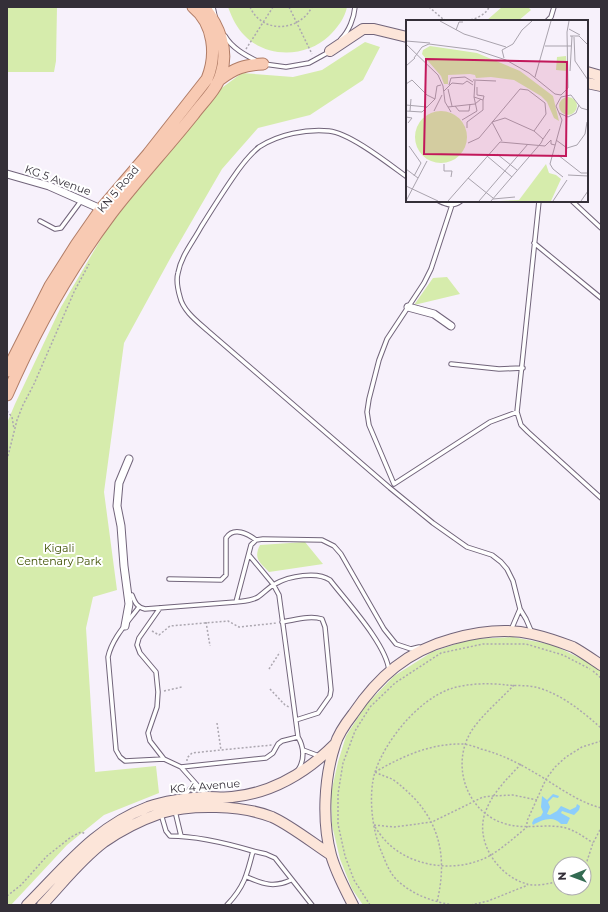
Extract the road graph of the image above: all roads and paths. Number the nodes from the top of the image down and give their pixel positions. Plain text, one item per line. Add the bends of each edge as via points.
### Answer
1 (213, 7) edge
2 (250, 7) edge
3 (273, 7) edge
4 (289, 7) edge
5 (312, 7) edge
6 (355, 7) edge
7 (429, 7) edge
8 (489, 7) edge
9 (554, 7) edge
10 (198, 8) edge
11 (446, 20) edge
12 (472, 20) edge
13 (548, 20) edge
14 (262, 22) junction
15 (297, 23) junction
16 (406, 37) edge
17 (330, 51) junction
18 (243, 54) junction
19 (315, 60) junction
20 (263, 64) junction
21 (588, 72) edge
22 (601, 76) edge
23 (219, 80) junction
24 (588, 83) edge
25 (601, 86) edge
26 (7, 174) edge
27 (406, 176) edge
28 (81, 200) junction
29 (441, 202) edge
30 (460, 202) edge
31 (539, 202) edge
32 (573, 202) edge
33 (452, 205) junction
34 (101, 209) junction
35 (40, 221) dead end
36 (601, 228) edge
37 (534, 243) junction
38 (89, 264) dead end
39 (601, 298) edge
40 (408, 307) junction
41 (451, 326) dead end
42 (451, 364) dead end
43 (523, 368) junction
44 (7, 371) edge
45 (7, 395) edge
46 (7, 411) edge
47 (517, 412) junction
48 (14, 430) junction
49 (129, 459) dead end
50 (7, 460) edge
51 (394, 484) junction
52 (390, 488) junction
53 (601, 498) edge
54 (256, 540) junction
55 (249, 555) junction
56 (169, 579) dead end
57 (274, 584) junction
58 (132, 595) dead end
59 (236, 602) junction
60 (139, 607) junction
61 (160, 608) junction
62 (520, 609) junction
63 (206, 622) junction
64 (282, 622) junction
65 (125, 626) junction
66 (146, 627) junction
67 (506, 632) junction
68 (532, 634) junction
69 (439, 642) junction
70 (285, 644) junction
71 (210, 646) dead end
72 (601, 665) edge
73 (270, 669) dead end
74 (389, 671) junction
75 (601, 678) edge
76 (514, 685) junction
77 (182, 687) dead end
78 (270, 689) dead end
79 (158, 692) junction
80 (294, 708) junction
81 (296, 720) junction
82 (218, 723) dead end
83 (601, 728) edge
84 (298, 737) junction
85 (601, 741) edge
86 (278, 744) junction
87 (335, 744) junction
88 (465, 744) junction
89 (220, 750) junction
90 (303, 750) junction
91 (322, 757) junction
92 (164, 758) junction
93 (521, 764) junction
94 (186, 767) junction
95 (181, 768) junction
96 (375, 772) junction
97 (293, 778) junction
98 (546, 779) junction
99 (194, 783) junction
100 (493, 796) junction
101 (208, 797) junction
102 (183, 798) junction
103 (537, 800) junction
104 (473, 802) junction
105 (601, 808) edge
106 (175, 811) junction
107 (161, 813) junction
108 (485, 814) junction
109 (432, 822) junction
110 (374, 825) junction
111 (527, 827) junction
112 (601, 828) edge
113 (181, 836) junction
114 (95, 838) junction
115 (593, 843) junction
116 (253, 851) junction
117 (331, 855) junction
118 (490, 855) junction
119 (588, 856) edge
120 (442, 867) junction
121 (247, 878) junction
122 (291, 880) junction
123 (552, 883) edge
124 (528, 885) junction
125 (7, 896) edge
126 (43, 899) edge
127 (306, 899) junction
128 (437, 902) junction
129 (27, 905) edge
130 (226, 905) edge
131 (305, 905) edge
132 (312, 905) edge
133 (353, 905) edge
134 (370, 905) edge
135 (453, 905) edge
136 (471, 905) edge

1 - 18 lane via 216,20 227,39
2 - 14 path
3 - 14 path
4 - 15 path
5 - 15 path via 304,19
6 - 17 lane via 345,35
7 - 11 path
8 - 12 path
9 - 13 lane
10 - 23 main road via 217,26 222,39 223,66
10 - 34 main road, KN 5 Road via 212,38 213,61 207,79
14 - 15 path via 279,27
14 - 18 path
15 - 19 path
16 - 17 main road via 363,29
17 - 19 lane
18 - 20 lane
19 - 20 lane via 286,67
20 - 23 main road via 242,66
21 - 22 main road
23 - 45 main road, KN 5 Road via 111,214 80,258 54,299
24 - 25 main road
26 - 28 street, KG 5 Avenue via 49,186
27 - 52 lane via 355,142 331,131 294,134 268,142 248,158 224,190 186,252 177,274 183,305 193,316
28 - 34 street, KG 5 Avenue
28 - 35 lane via 61,228 55,229
29 - 33 lane
30 - 33 lane
31 - 37 lane
32 - 36 lane
33 - 40 lane via 431,269
34 - 44 main road, KN 5 Road via 50,286
37 - 39 lane
37 - 43 lane
38 - 48 path via 74,292
40 - 41 street via 434,314
40 - 51 lane via 387,339 374,378 367,412 369,425
42 - 43 lane via 499,369
43 - 47 lane
46 - 48 path via 12,417
47 - 51 lane via 490,422
47 - 53 lane via 521,425
48 - 50 path
49 - 65 street via 119,483 117,506 129,604
51 - 52 lane
52 - 62 lane via 433,523 467,546 492,555 501,562 513,581
54 - 55 lane
54 - 56 lane via 244,532 228,534 226,575 221,580
54 - 69 lane via 312,539 322,540 334,546 384,629 396,644 411,649
55 - 57 lane
55 - 59 lane
57 - 59 lane via 258,597
57 - 64 lane via 279,595
57 - 74 lane via 285,578 317,575 330,580 385,653
58 - 60 lane
59 - 61 lane
60 - 61 lane
60 - 65 lane
61 - 66 lane
62 - 67 lane via 510,632
62 - 68 lane
63 - 64 path via 228,620 239,627
63 - 66 path via 170,626 159,636
63 - 71 path
64 - 70 lane
64 - 81 lane via 317,618 322,619 326,627 330,696 318,713
65 - 92 lane via 113,642 108,657 116,750 126,761
66 - 79 lane via 137,645 140,653 156,672
67 - 68 main road
67 - 69 main road via 472,634
68 - 72 main road via 573,647
69 - 74 main road via 414,654
70 - 73 path
70 - 80 lane
74 - 87 main road via 366,694
75 - 134 path via 592,670 563,655 526,644 483,644 441,653 395,682 370,707 355,731 343,763 338,794 338,824 344,856 354,880
76 - 83 path via 534,687 553,694 567,701
76 - 88 path via 473,730
76 - 96 path via 476,684 451,689 435,696 410,716 399,729
77 - 79 path
78 - 80 path via 285,705
79 - 92 lane via 157,707 148,733 150,741
80 - 81 lane
81 - 84 lane
82 - 89 path
84 - 86 lane
84 - 90 lane
85 - 98 path via 582,747 566,757
86 - 89 path
86 - 94 lane via 273,753 266,758
87 - 91 main road, KG 4 Avenue
87 - 117 main road via 326,787 325,821
88 - 93 path via 503,755
88 - 96 path via 415,751
88 - 104 path via 462,772
89 - 94 path via 192,753 187,758
90 - 91 lane
90 - 97 lane via 301,767
91 - 97 main road, KG 4 Avenue
92 - 95 lane
93 - 98 path
93 - 100 path
94 - 95 lane
95 - 99 lane
96 - 109 path via 405,788
96 - 110 path via 372,806
97 - 101 main road, KG 4 Avenue via 274,787 232,798
98 - 103 path
98 - 105 path via 568,794
99 - 101 lane
99 - 102 lane
100 - 103 path via 513,795
100 - 104 path
100 - 108 path
101 - 102 main road, KG 4 Avenue
102 - 114 main road, KG 4 Avenue via 149,807 122,819
103 - 111 path via 527,821
104 - 108 path
104 - 109 path
106 - 107 main road, KG 4 Avenue
106 - 113 lane
106 - 117 main road, KG 4 Avenue via 214,808 255,811 274,818
107 - 113 lane via 167,834
107 - 126 main road, KG 4 Avenue via 125,829 104,842
108 - 111 path via 504,824
108 - 118 path via 482,827
109 - 110 path via 394,827
109 - 120 path via 440,844
110 - 120 path via 384,840 400,852 426,864
110 - 128 path via 378,845 398,881 416,893
111 - 115 path via 565,828
111 - 118 path
112 - 115 path
113 - 116 lane via 225,843
114 - 125 path via 81,832 71,837 46,856 22,885
114 - 126 main road, KG 4 Avenue via 82,848
115 - 119 path
116 - 121 lane
116 - 122 lane via 275,858
117 - 133 main road via 340,881
118 - 120 path via 459,866
118 - 124 path via 504,872
120 - 128 path
121 - 122 lane via 274,885
121 - 130 lane
122 - 127 lane
123 - 124 path
124 - 136 path
126 - 129 main road, KG 4 Avenue
127 - 131 lane
127 - 132 lane
128 - 135 path

